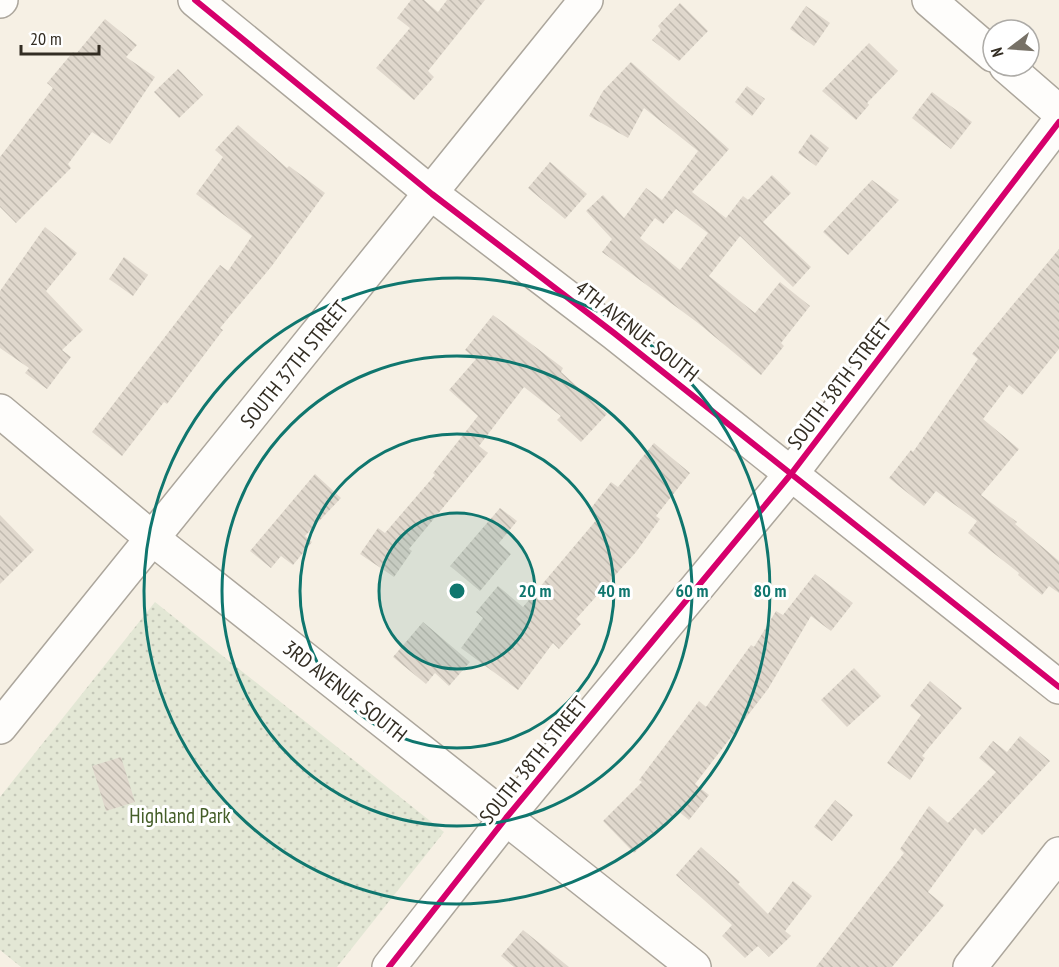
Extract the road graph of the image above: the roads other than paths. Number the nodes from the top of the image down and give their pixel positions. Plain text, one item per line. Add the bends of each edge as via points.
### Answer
1 (195, 0) edge
2 (586, 0) edge
3 (929, 0) edge
4 (981, 45) edge
5 (1020, 78) edge
6 (1059, 112) edge
7 (1059, 122) edge
8 (432, 194) junction
9 (0, 411) edge
10 (791, 474) junction
11 (153, 539) junction
12 (1059, 687) edge
13 (0, 727) edge
14 (506, 818) junction
15 (1059, 854) edge
16 (389, 967) edge
17 (694, 967) edge
18 (970, 967) edge

1 - 8 street, 4TH AVENUE SOUTH
2 - 8 street, SOUTH 37TH STREET
3 - 4 street
5 - 6 street
7 - 10 street, SOUTH 38TH STREET
8 - 10 street, 4TH AVENUE SOUTH
8 - 11 street, SOUTH 37TH STREET
9 - 11 street, 3RD AVENUE SOUTH
10 - 12 street, 4TH AVENUE SOUTH
10 - 14 street, SOUTH 38TH STREET
11 - 13 street, SOUTH 37TH STREET
11 - 14 street, 3RD AVENUE SOUTH
14 - 16 street, SOUTH 38TH STREET
14 - 17 street, 3RD AVENUE SOUTH
15 - 18 street

